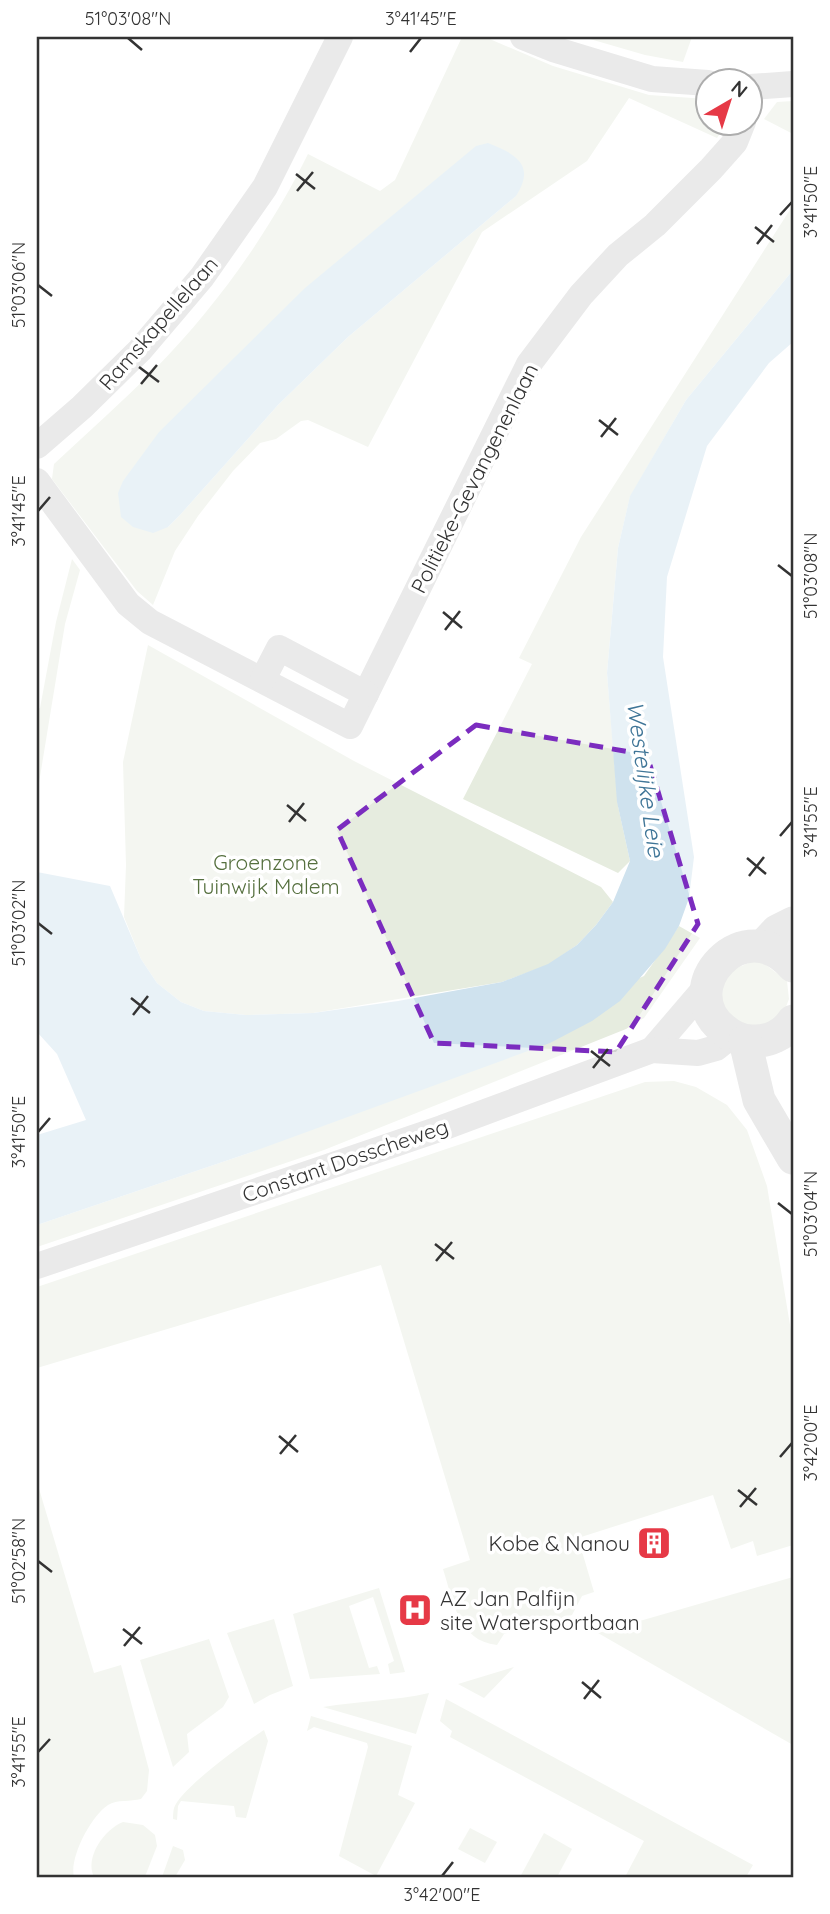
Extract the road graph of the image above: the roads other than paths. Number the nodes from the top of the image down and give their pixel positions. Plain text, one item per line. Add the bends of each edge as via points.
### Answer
1 (340, 37) edge
2 (523, 37) edge
3 (694, 82) edge
4 (793, 84) edge
5 (764, 91) edge
6 (737, 136) edge
7 (37, 446) edge
8 (37, 481) edge
9 (263, 680) junction
10 (366, 694) junction
11 (793, 923) edge
12 (763, 946) junction
13 (793, 966) edge
14 (706, 987) junction
15 (792, 1029) edge
16 (738, 1038) junction
17 (652, 1050) junction
18 (793, 1158) edge
19 (37, 1266) edge

1 - 7 street, Ramskapellelaan via 265,187 202,276 140,350
2 - 3 street via 652,79
4 - 5 street
6 - 10 street, Politieke-Gevangenenlaan via 711,169 581,295 529,364
8 - 9 street via 128,604 150,622
9 - 10 street via 279,648
9 - 10 street, Politieke-Gevangenenlaan via 350,726
11 - 12 street
12 - 13 street via 784,955
12 - 14 street via 727,954 717,963
14 - 16 street via 711,1016
14 - 17 street, Constant Dosscheweg
15 - 16 street via 761,1041
16 - 17 street, Constant Dosscheweg via 698,1053
16 - 18 street via 759,1100
17 - 19 street, Constant Dosscheweg via 442,1128

